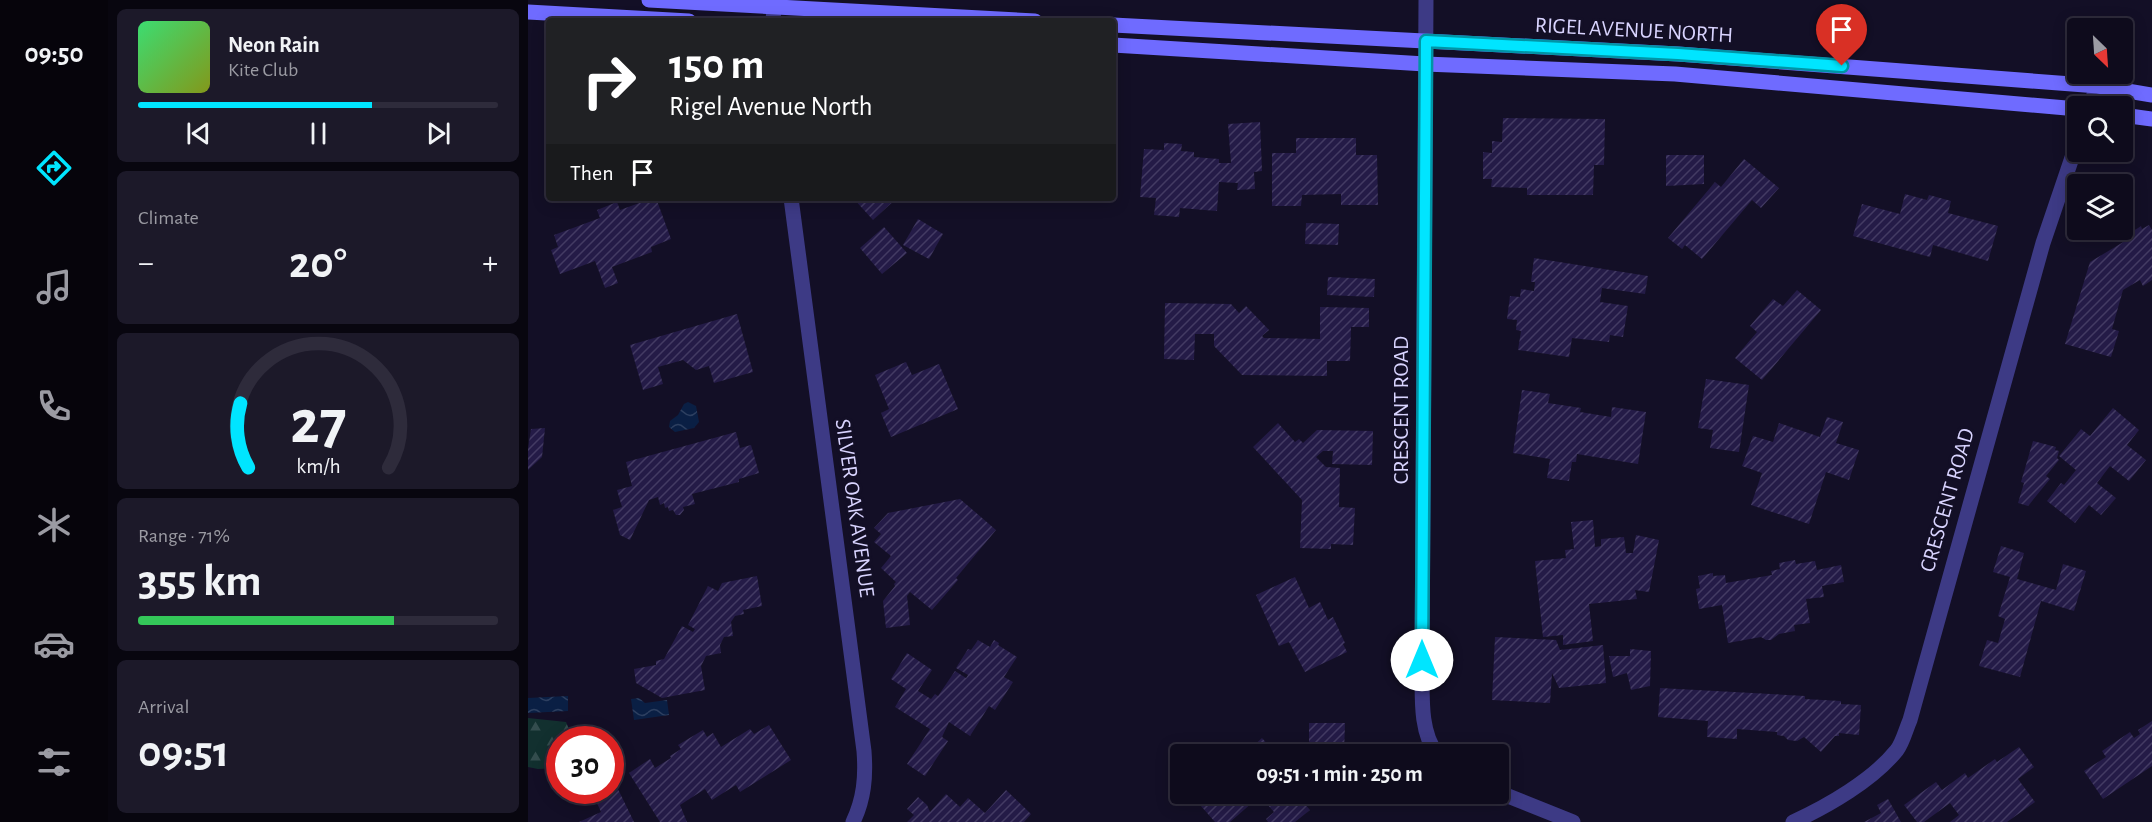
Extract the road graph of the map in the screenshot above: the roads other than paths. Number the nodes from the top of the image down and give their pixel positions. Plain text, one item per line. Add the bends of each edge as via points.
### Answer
1 (649, 0) edge
2 (1426, 0) edge
3 (528, 12) edge
4 (773, 14) edge
5 (635, 18) edge
6 (923, 18) edge
7 (1116, 25) edge
8 (1426, 41) junction
9 (1116, 45) edge
10 (1425, 63) junction
11 (2098, 86) junction
12 (2152, 95) edge
13 (2094, 96) edge
14 (2067, 108) edge
15 (2133, 116) edge
16 (2152, 119) edge
17 (2071, 162) edge
18 (791, 201) edge
19 (1430, 744) edge
20 (1509, 796) edge
21 (853, 822) edge
22 (1573, 822) edge
23 (1793, 822) edge

1 - 4 main road
2 - 8 street, CRESCENT ROAD
3 - 5 main road
4 - 6 main road
7 - 8 main road, RIGEL AVENUE NORTH
8 - 10 street, CRESCENT ROAD
8 - 11 main road, RIGEL AVENUE NORTH via 1678,54
9 - 10 main road, RIGEL AVENUE NORTH
10 - 14 main road, RIGEL AVENUE NORTH via 1675,74
10 - 19 street, CRESCENT ROAD via 1422,660 1425,729
11 - 12 main road, RIGEL AVENUE NORTH
11 - 13 street
15 - 16 main road
17 - 23 street, CRESCENT ROAD via 2043,243 1910,720 1898,749 1829,805
18 - 21 street, SILVER OAK AVENUE via 866,771 864,793
20 - 22 street

